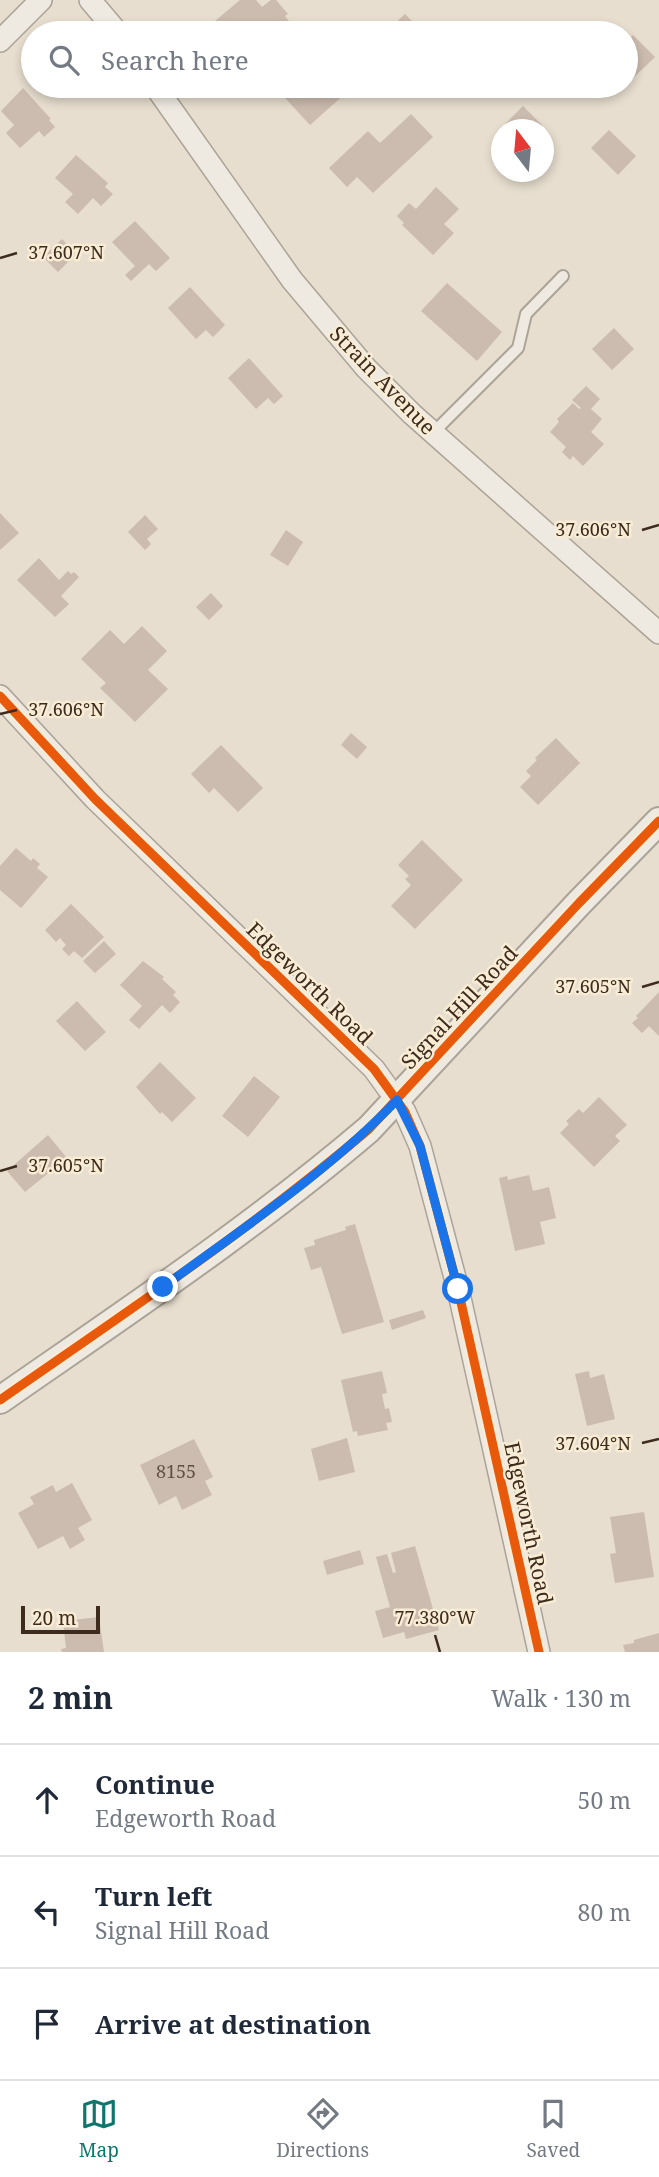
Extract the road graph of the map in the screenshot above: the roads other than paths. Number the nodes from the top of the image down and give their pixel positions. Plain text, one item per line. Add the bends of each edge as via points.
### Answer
1 (41, 0) edge
2 (90, 0) edge
3 (108, 21) edge
4 (0, 41) edge
5 (163, 98) edge
6 (563, 276) dead end
7 (433, 433) junction
8 (659, 633) edge
9 (0, 696) edge
10 (659, 821) edge
11 (397, 1100) junction
12 (0, 1400) edge
13 (539, 1652) edge

1 - 4 street
2 - 3 street
5 - 7 street, Strain Avenue via 292,280 366,368
6 - 7 lane via 526,314 518,348
7 - 8 street, Strain Avenue
9 - 11 street, Edgeworth Road via 95,799 374,1069
10 - 11 street, Signal Hill Road
11 - 12 street, Signal Hill Road via 331,1162
11 - 13 street, Edgeworth Road via 420,1146 458,1289

